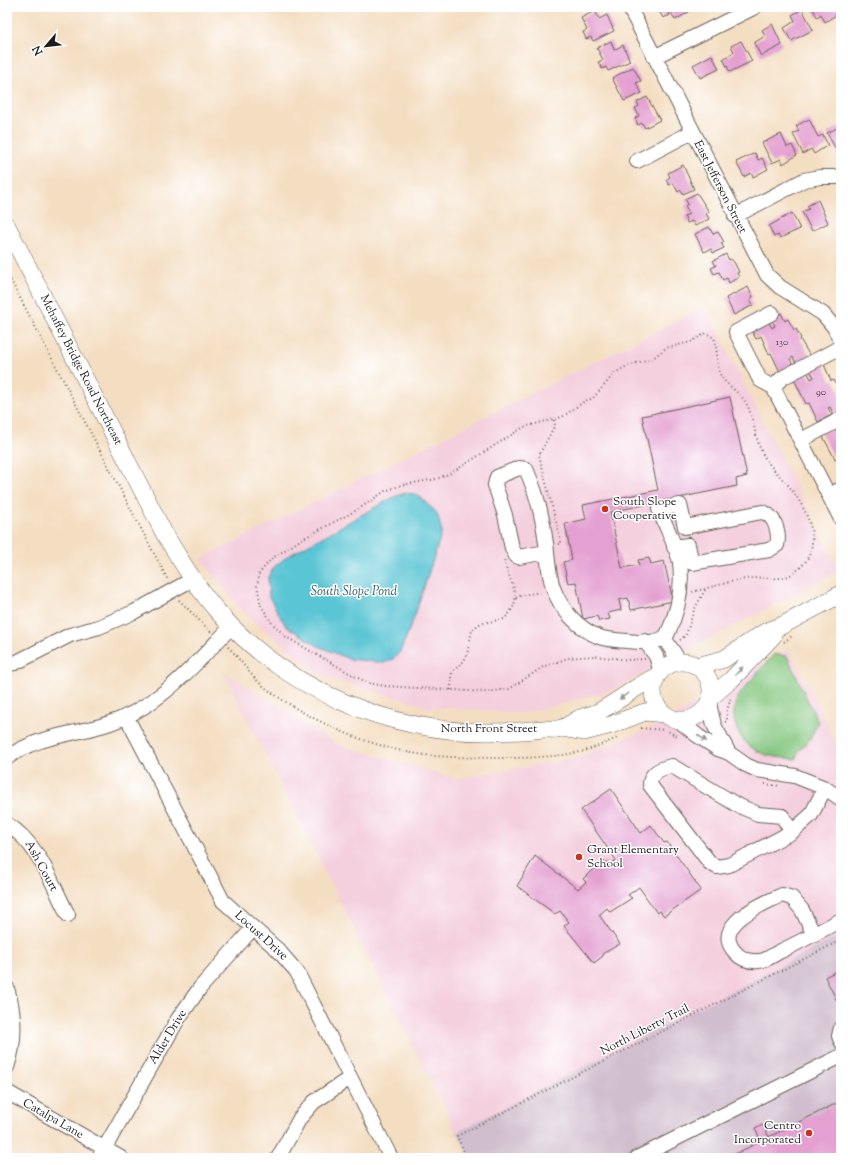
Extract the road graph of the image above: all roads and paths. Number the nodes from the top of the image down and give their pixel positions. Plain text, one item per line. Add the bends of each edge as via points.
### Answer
1 (628, 7) edge
2 (754, 7) edge
3 (654, 58) junction
4 (692, 132) junction
5 (637, 161) dead end
6 (841, 177) edge
7 (735, 216) junction
8 (7, 226) edge
9 (12, 245) edge
10 (7, 273) edge
11 (772, 312) dead end
12 (841, 341) edge
13 (841, 347) edge
14 (773, 387) junction
15 (841, 419) edge
16 (554, 420) dead end
17 (801, 440) junction
18 (835, 492) edge
19 (155, 515) joint
20 (841, 519) edge
21 (685, 528) junction
22 (688, 545) junction
23 (674, 547) junction
24 (512, 548) junction
25 (546, 548) junction
26 (193, 579) junction
27 (553, 588) junction
28 (706, 588) dead end
29 (689, 592) dead end
30 (174, 593) junction
31 (841, 594) edge
32 (516, 598) junction
33 (232, 626) junction
34 (781, 626) junction
35 (798, 633) dead end
36 (664, 638) junction
37 (219, 639) junction
38 (645, 642) junction
39 (782, 644) dead end
40 (7, 661) edge
41 (680, 662) junction
42 (697, 666) junction
43 (659, 674) junction
44 (451, 690) dead end
45 (710, 700) junction
46 (126, 716) junction
47 (671, 717) junction
48 (561, 728) junction
49 (729, 752) junction
50 (7, 758) edge
51 (825, 788) junction
52 (841, 799) edge
53 (7, 824) edge
54 (792, 832) junction
55 (68, 915) dead end
56 (841, 920) edge
57 (253, 928) junction
58 (814, 935) junction
59 (841, 940) edge
60 (7, 988) edge
61 (841, 1028) edge
62 (841, 1041) edge
63 (841, 1056) edge
64 (7, 1067) edge
65 (350, 1078) junction
66 (7, 1092) edge
67 (102, 1153) edge
68 (466, 1155) junction
69 (121, 1158) edge
70 (278, 1158) edge
71 (391, 1158) edge
72 (459, 1158) edge
73 (467, 1158) edge
74 (637, 1158) edge

1 - 3 street, East Jefferson Street
2 - 3 street
3 - 4 street, East Jefferson Street
4 - 5 street
4 - 7 street, East Jefferson Street
6 - 7 street via 804,180
7 - 12 street, East Jefferson Street via 767,275 780,287 823,314
8 - 9 main road, Mehaffey Bridge Road Northeast
9 - 19 main road, Mehaffey Bridge Road Northeast
10 - 30 path
11 - 14 street via 736,332 760,380
13 - 14 street via 782,378
14 - 17 street
15 - 17 street
16 - 25 path via 555,425 542,450 540,460 561,544
17 - 18 street
18 - 20 street
19 - 26 main road, North Front Street
21 - 22 street
21 - 22 street via 762,512 771,515 775,522 778,541 777,545 769,550 692,563
21 - 23 street via 680,505 659,509
22 - 23 street
23 - 36 street via 680,562 680,599
24 - 25 street via 519,557
24 - 25 street via 495,480 501,475 523,467 529,475 536,497
24 - 32 path via 506,551 504,559
25 - 27 street
26 - 30 street
26 - 33 main road, North Front Street
27 - 32 path
27 - 38 street via 561,605 571,617 598,637
28 - 29 path
30 - 37 path
30 - 40 street via 99,627 70,635 15,663 10,664
31 - 34 main road
32 - 44 path via 504,619 479,624 472,630 467,656 451,676
33 - 37 street
33 - 48 main road, North Front Street via 273,661 311,686 354,707 381,716 416,726 453,731 510,732
34 - 42 main road via 764,632 724,659
45 -> 34 main road
35 - 39 path
36 - 38 street
36 - 41 street
37 - 46 street via 172,687 152,702
38 - 43 street via 656,656
41 - 42 main road
41 - 43 main road via 671,664
42 - 45 main road via 709,680
43 - 47 main road via 654,684 655,701
43 -> 48 main road, North Front Street via 596,713
45 - 47 main road via 700,714 693,718
45 - 49 street via 714,725
46 - 50 street via 104,725 48,738 27,746
46 - 57 street, Locust Drive via 224,901
47 - 48 main road via 645,712 584,732
47 -> 49 street via 718,749
49 - 51 street via 757,770 795,776
51 - 52 street
51 - 54 street via 811,815
53 - 55 street, Ash Court via 25,837 36,852
54 - 54 street via 729,865 717,867 710,863 650,785 650,779 663,768 672,766 737,805 758,814 782,816
56 - 58 street
57 - 65 street, Locust Drive via 284,955 297,972
57 - 67 street, Alder Drive via 200,988 178,1019
58 - 58 street via 761,961 749,961 738,956 728,938 731,929 748,912 782,895 792,898 802,910
59 - 68 path, North Liberty Trail via 457,1136
60 - 64 street via 13,1020 11,1055
61 - 62 street via 838,1036
63 - 74 street
65 - 70 street via 314,1102 300,1118
65 - 71 street, Locust Drive
66 - 67 street, Catalpa Lane
67 - 69 street, Catalpa Lane
68 - 72 path
68 - 73 path

